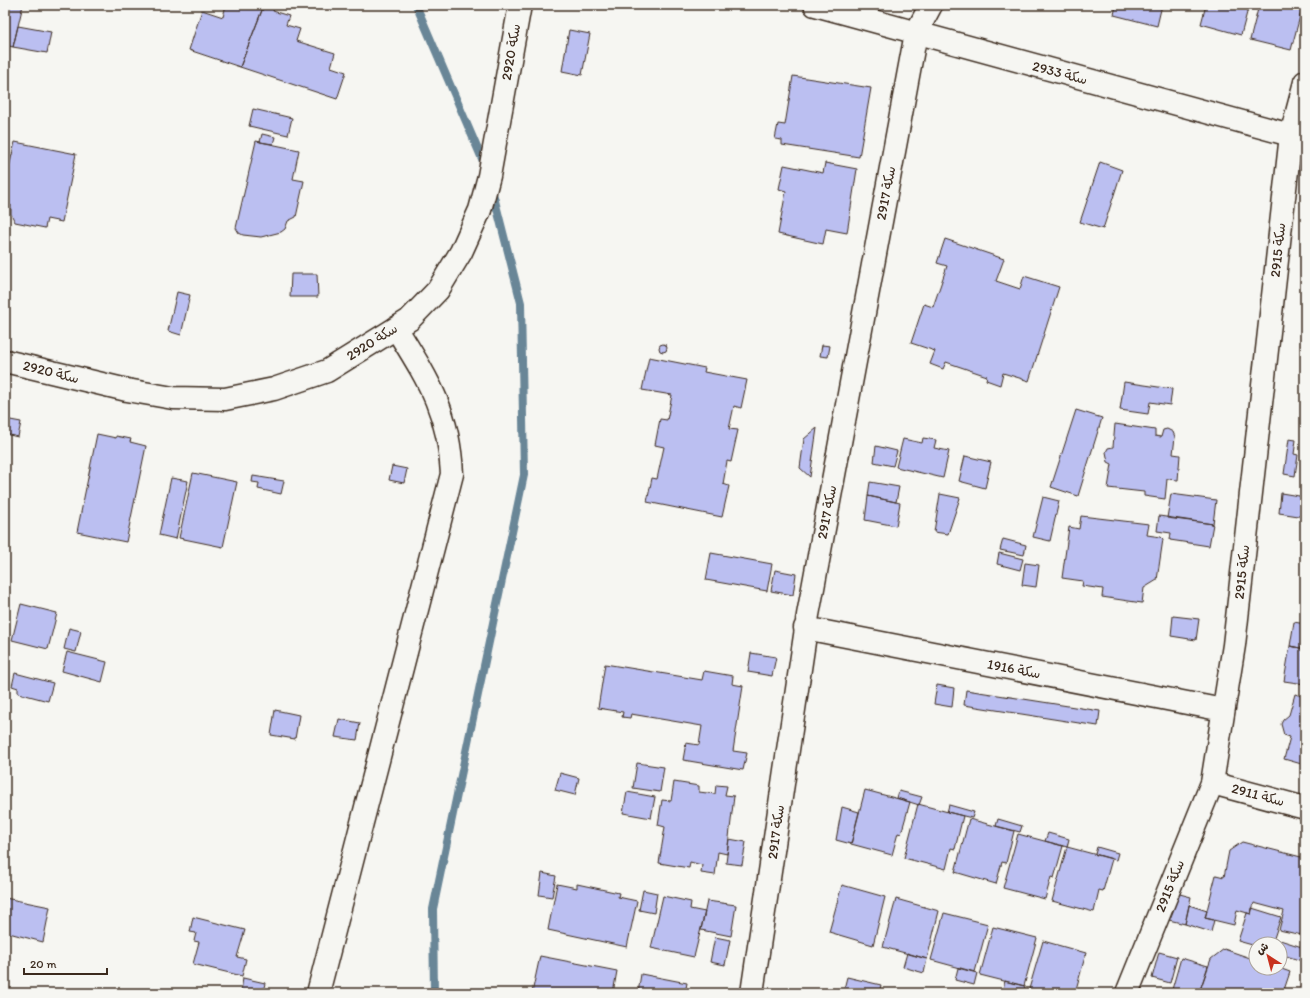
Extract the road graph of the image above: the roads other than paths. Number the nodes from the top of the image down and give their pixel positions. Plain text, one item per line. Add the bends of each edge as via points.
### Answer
1 (520, 5) edge
2 (815, 5) edge
3 (931, 5) edge
4 (916, 33) junction
5 (1305, 82) edge
6 (1298, 137) edge
7 (396, 328) junction
8 (5, 361) edge
9 (805, 628) junction
10 (1223, 710) junction
11 (1212, 783) junction
12 (1305, 808) edge
13 (318, 993) edge
14 (752, 993) edge
15 (1127, 993) edge

1 - 7 street, سكة 2920 via 489,176 480,210 461,252 438,290 409,320
2 - 4 street, سكة 2933
3 - 4 street, سكة 2917
4 - 6 street, سكة 2933
4 - 9 street, سكة 2917
5 - 6 street, سكة 2915
6 - 10 street, سكة 2915 via 1234,645
7 - 8 street, سكة 2920 via 326,371 274,389 226,399 166,397
7 - 13 street via 432,388 443,415 452,474
9 - 10 street, سكة 1916
9 - 14 street, سكة 2917
10 - 11 street, سكة 2915
11 - 12 street, سكة 2911
11 - 15 street, سكة 2915

